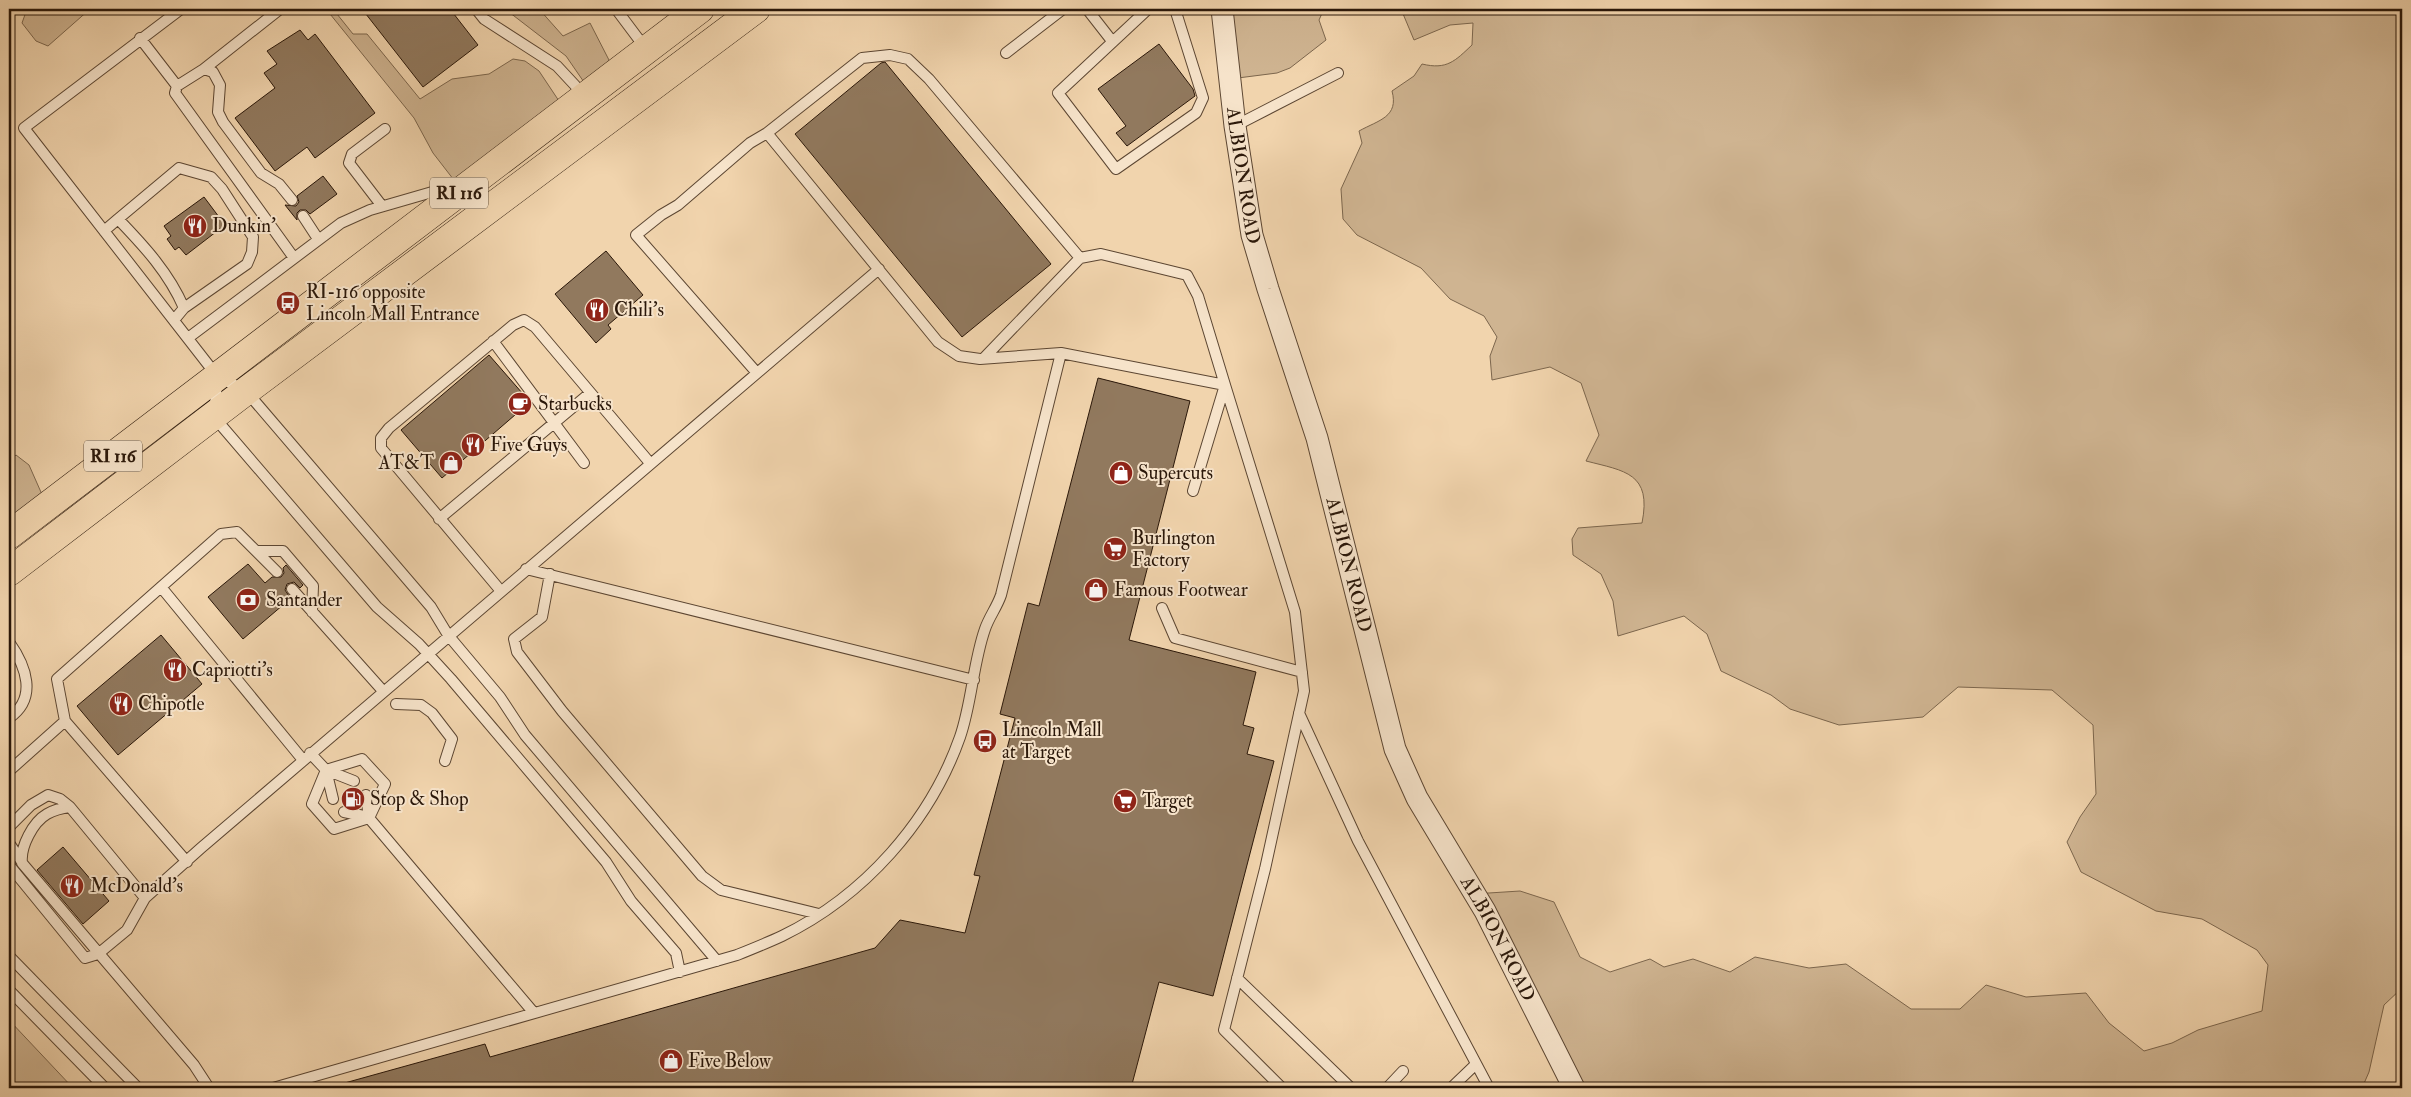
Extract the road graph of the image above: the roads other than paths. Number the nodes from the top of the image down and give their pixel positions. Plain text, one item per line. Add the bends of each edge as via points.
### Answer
1 (181, 9) edge
2 (280, 9) edge
3 (476, 9) edge
4 (616, 9) edge
5 (700, 9) edge
6 (756, 9) edge
7 (1063, 9) edge
8 (1087, 9) edge
9 (1148, 9) edge
10 (1175, 9) edge
11 (1222, 9) edge
12 (140, 38) junction
13 (1112, 41) junction
14 (646, 49) junction
15 (1006, 53) dead end
16 (204, 69) junction
17 (1338, 73) dead end
18 (177, 86) junction
19 (585, 96) junction
20 (1235, 126) junction
21 (385, 129) dead end
22 (767, 133) junction
23 (478, 179) junction
24 (292, 200) dead end
25 (382, 206) junction
26 (303, 216) dead end
27 (118, 219) junction
28 (104, 231) junction
29 (318, 240) junction
30 (294, 258) junction
31 (1080, 258) junction
32 (879, 269) junction
33 (184, 308) junction
34 (174, 320) junction
35 (188, 338) junction
36 (493, 341) junction
37 (1060, 353) junction
38 (984, 358) junction
39 (756, 373) junction
40 (217, 376) junction
41 (1225, 385) junction
42 (246, 391) junction
43 (590, 393) junction
44 (214, 416) junction
45 (555, 422) junction
46 (584, 463) dead end
47 (650, 463) junction
48 (1193, 491) dead end
49 (439, 519) junction
50 (9, 535) edge
51 (258, 551) junction
52 (526, 569) junction
53 (9, 572) edge
54 (276, 572) dead end
55 (550, 574) junction
56 (161, 587) junction
57 (292, 589) dead end
58 (500, 590) junction
59 (1162, 608) dead end
60 (312, 612) junction
61 (448, 635) junction
62 (9, 642) edge
63 (427, 653) junction
64 (12, 654) edge
65 (1302, 672) junction
66 (974, 680) junction
67 (383, 691) junction
68 (396, 704) dead end
69 (1299, 714) junction
70 (9, 718) edge
71 (65, 721) junction
72 (307, 756) junction
73 (445, 761) dead end
74 (326, 770) junction
75 (9, 771) edge
76 (354, 781) dead end
77 (366, 795) dead end
78 (333, 799) dead end
79 (70, 807) junction
80 (344, 812) dead end
81 (370, 818) junction
82 (9, 828) edge
83 (9, 843) edge
84 (187, 862) junction
85 (22, 863) junction
86 (9, 865) edge
87 (145, 898) junction
88 (820, 914) junction
89 (98, 954) junction
90 (9, 956) edge
91 (717, 960) junction
92 (680, 972) junction
93 (1237, 978) junction
94 (9, 990) edge
95 (534, 1013) junction
96 (1475, 1065) junction
97 (1403, 1071) dead end
98 (105, 1088) edge
99 (138, 1088) edge
100 (208, 1088) edge
101 (272, 1088) edge
102 (1282, 1088) edge
103 (1351, 1088) edge
104 (1387, 1088) edge
105 (1451, 1088) edge
106 (1489, 1088) edge
107 (1574, 1088) edge

1 - 12 lane
2 - 16 lane
3 - 19 lane via 484,19 557,66
4 - 14 lane
5 - 14 main road, RI 116
6 - 42 main road, RI 116
7 - 15 lane
8 - 13 lane
9 - 13 lane
10 - 13 lane via 1203,98 1196,113 1116,169 1058,92
11 - 20 street, ALBION ROAD
12 - 18 lane
12 - 28 lane via 24,128
14 - 19 main road, RI 116
16 - 18 lane
16 - 24 lane via 218,78 221,92 218,112 223,122 261,173 279,184
17 - 20 lane
18 - 30 lane via 175,92
19 - 23 main road, RI 116
20 - 107 street, ALBION ROAD via 1252,235 1316,438 1395,749 1417,798 1485,911
21 - 25 lane via 352,154 349,163
22 - 31 lane via 862,58 890,55 908,60 929,79
22 - 32 lane
22 - 39 lane via 750,143 678,205 636,235
23 - 25 lane
23 - 40 main road, RI 116
25 - 29 lane via 350,218
26 - 29 lane
27 - 28 lane
27 - 33 lane via 174,284
27 - 33 lane via 179,168 211,177 253,237 252,252 247,264
28 - 34 lane
29 - 30 lane
30 - 35 lane
31 - 38 lane
31 - 41 lane via 1101,254 1187,275 1198,296
32 - 38 lane via 938,342 959,356
32 - 39 lane
33 - 34 lane
34 - 35 lane
35 - 40 lane
36 - 43 lane via 524,320 535,327
36 - 45 lane
36 - 49 lane via 381,438 381,448
37 - 38 lane
37 - 41 lane
37 - 66 lane via 1001,595 985,629
39 - 47 lane
40 - 42 lane
40 - 44 lane
40 - 50 main road, RI 116
41 - 48 lane
41 - 65 lane via 1295,612
42 - 44 main road, RI 116
42 - 61 lane via 431,607
43 - 45 lane
43 - 47 lane
44 - 53 main road, RI 116
44 - 63 lane via 377,607
45 - 46 lane
45 - 49 lane
47 - 52 lane
49 - 58 lane
51 - 54 lane
51 - 56 lane via 237,532 221,534
51 - 60 lane via 283,551 313,586
52 - 55 lane
52 - 58 lane
55 - 66 lane
55 - 88 lane via 542,617 514,639 516,652 562,712 702,876 721,890
56 - 71 lane via 57,679
56 - 72 lane
57 - 60 lane
58 - 61 lane
59 - 65 lane via 1175,638
60 - 67 lane
61 - 63 lane
61 - 91 lane via 500,697 525,735
62 - 64 lane
63 - 67 lane
63 - 92 lane via 606,862 631,900 676,953
64 - 70 lane via 22,662 27,691 19,710
65 - 69 lane via 1304,691
66 - 88 lane via 960,737 928,804 873,872
67 - 72 lane
68 - 73 lane via 421,705 432,713 452,739
69 - 93 lane
69 - 96 lane via 1358,841
71 - 75 lane
71 - 84 lane
72 - 74 lane
72 - 84 lane
74 - 76 lane
74 - 78 lane
74 - 81 lane via 312,804 334,829
74 - 81 lane via 362,759 385,784
77 - 81 lane
79 - 82 lane via 48,795 31,805
79 - 85 lane via 45,814 34,826 21,854
79 - 87 lane
80 - 81 lane
81 - 95 lane
83 - 85 lane
84 - 87 lane
85 - 89 lane
86 - 89 lane via 86,958
87 - 89 lane via 127,930
88 - 91 lane via 783,935
89 - 100 lane via 194,1065
90 - 99 lane
91 - 92 lane
92 - 95 lane
93 - 102 lane via 1224,1030
93 - 103 lane
94 - 98 lane
95 - 101 lane
96 - 105 lane
96 - 106 lane
97 - 104 lane

